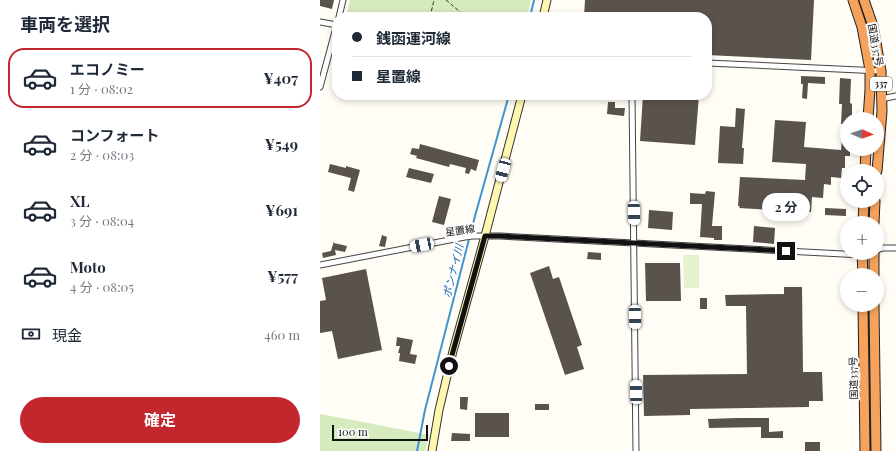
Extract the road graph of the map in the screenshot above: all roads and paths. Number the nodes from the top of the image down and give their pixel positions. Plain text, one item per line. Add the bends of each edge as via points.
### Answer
1 (344, 0) edge
2 (434, 0) edge
3 (446, 0) edge
4 (547, 0) edge
5 (852, 0) edge
6 (864, 0) edge
7 (340, 12) edge
8 (431, 12) edge
9 (460, 12) edge
10 (543, 12) edge
11 (320, 22) edge
12 (332, 24) edge
13 (332, 43) edge
14 (712, 62) edge
15 (870, 70) junction
16 (881, 71) junction
17 (320, 87) edge
18 (896, 96) edge
19 (881, 99) junction
20 (521, 100) edge
21 (632, 100) edge
22 (868, 112) edge
23 (878, 164) edge
24 (485, 236) junction
25 (634, 243) junction
26 (884, 248) edge
27 (896, 248) edge
28 (840, 253) edge
29 (320, 266) edge
30 (863, 312) edge
31 (874, 312) edge
32 (432, 451) edge
33 (636, 451) edge
34 (866, 451) edge
35 (876, 451) edge

1 - 7 street
2 - 8 path
3 - 9 path
4 - 10 street
5 - 15 highway, 国道337号 / 337 via 862,26
6 - 16 highway, 国道337号 / 337 via 873,26
11 - 12 street
13 - 17 street
14 - 15 street
15 - 16 street
15 - 22 highway, 国道337号 / 337
16 - 19 highway, 国道337号 / 337
18 - 19 street
19 - 23 highway, 国道337号 / 337
20 - 24 street
21 - 25 street
24 - 25 street, 星置線
24 - 29 street, 星置線 via 465,237
24 - 32 street via 453,351
25 - 28 street, 星置線
25 - 33 street
26 - 27 street
30 - 34 highway, 国道337号
31 - 35 highway

